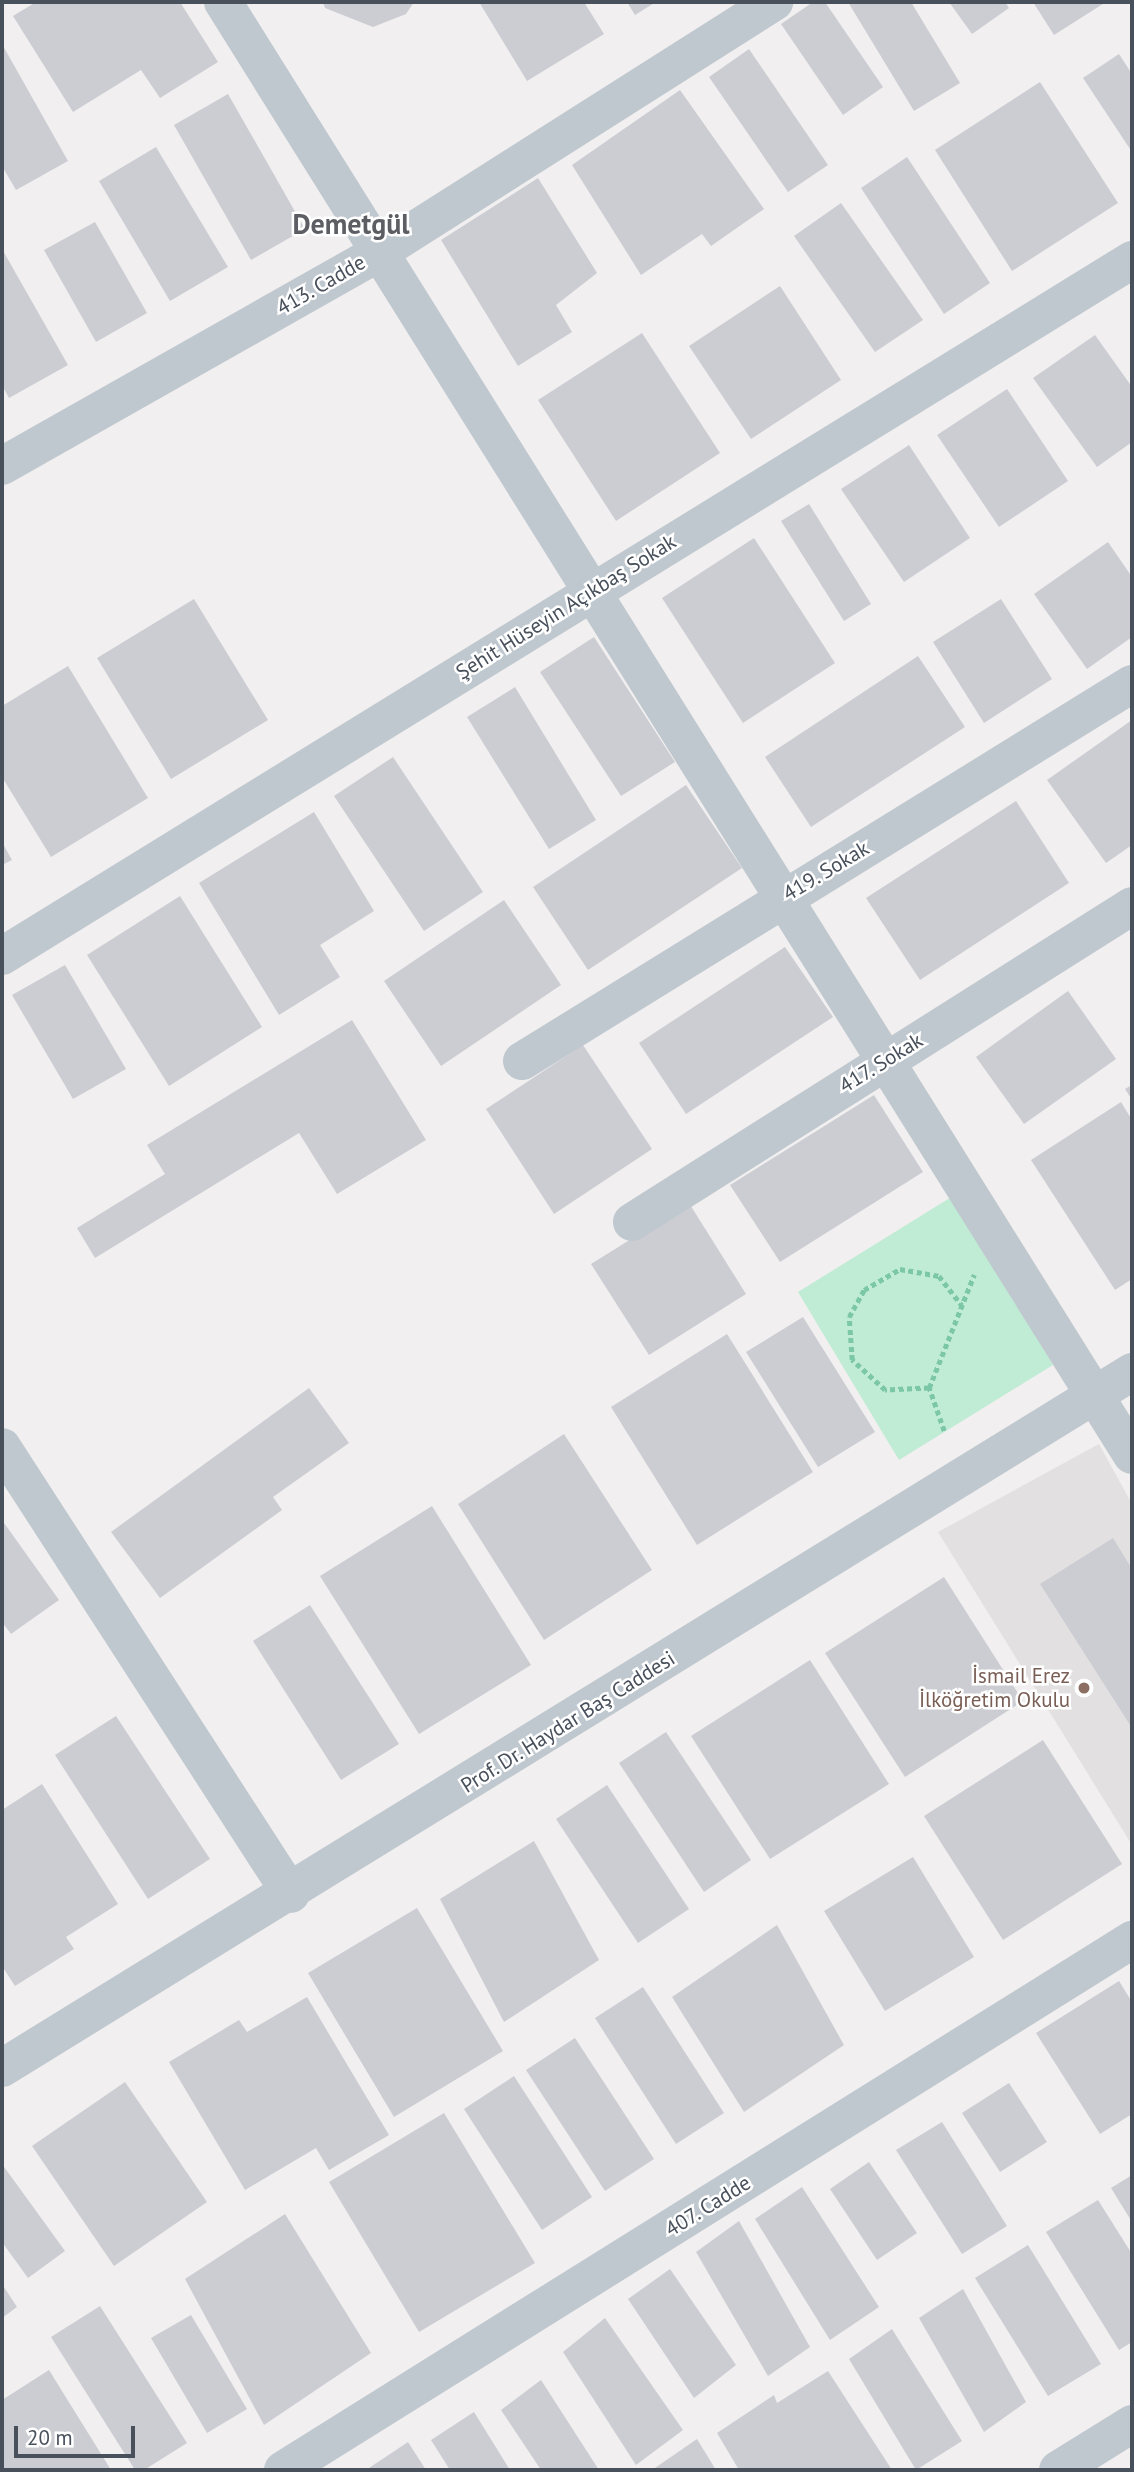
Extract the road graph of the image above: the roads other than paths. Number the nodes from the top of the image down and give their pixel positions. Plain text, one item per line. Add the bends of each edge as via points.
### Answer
1 (223, 2) edge
2 (774, 2) edge
3 (380, 251) junction
4 (1132, 260) edge
5 (2, 467) edge
6 (593, 590) junction
7 (1132, 684) edge
8 (785, 895) junction
9 (1132, 906) edge
10 (2, 956) edge
11 (887, 1058) junction
12 (522, 1061) dead end
13 (632, 1222) dead end
14 (1132, 1371) edge
15 (1095, 1395) junction
16 (2, 1447) edge
17 (1132, 1455) edge
18 (291, 1894) junction
19 (1132, 1940) edge
20 (2, 2068) edge
21 (1132, 2424) edge
22 (283, 2470) edge
23 (1058, 2470) edge

1 - 3 street
2 - 3 street, 413. Cadde
3 - 5 street, 413. Cadde
3 - 6 street
4 - 6 street, Şehit Hüseyin Açıkbaş Sokak
6 - 8 street
6 - 10 street, Şehit Hüseyin Açıkbaş Sokak
7 - 8 street, 419. Sokak
8 - 11 street
8 - 12 street, 419. Sokak
9 - 11 street, 417. Sokak
11 - 13 street, 417. Sokak
11 - 15 street
14 - 15 street, Prof. Dr. Haydar Baş Caddesi
15 - 17 street
15 - 18 street, Prof. Dr. Haydar Baş Caddesi
16 - 18 street
18 - 20 street, Prof. Dr. Haydar Baş Caddesi
19 - 22 street, 407. Cadde
21 - 23 street

